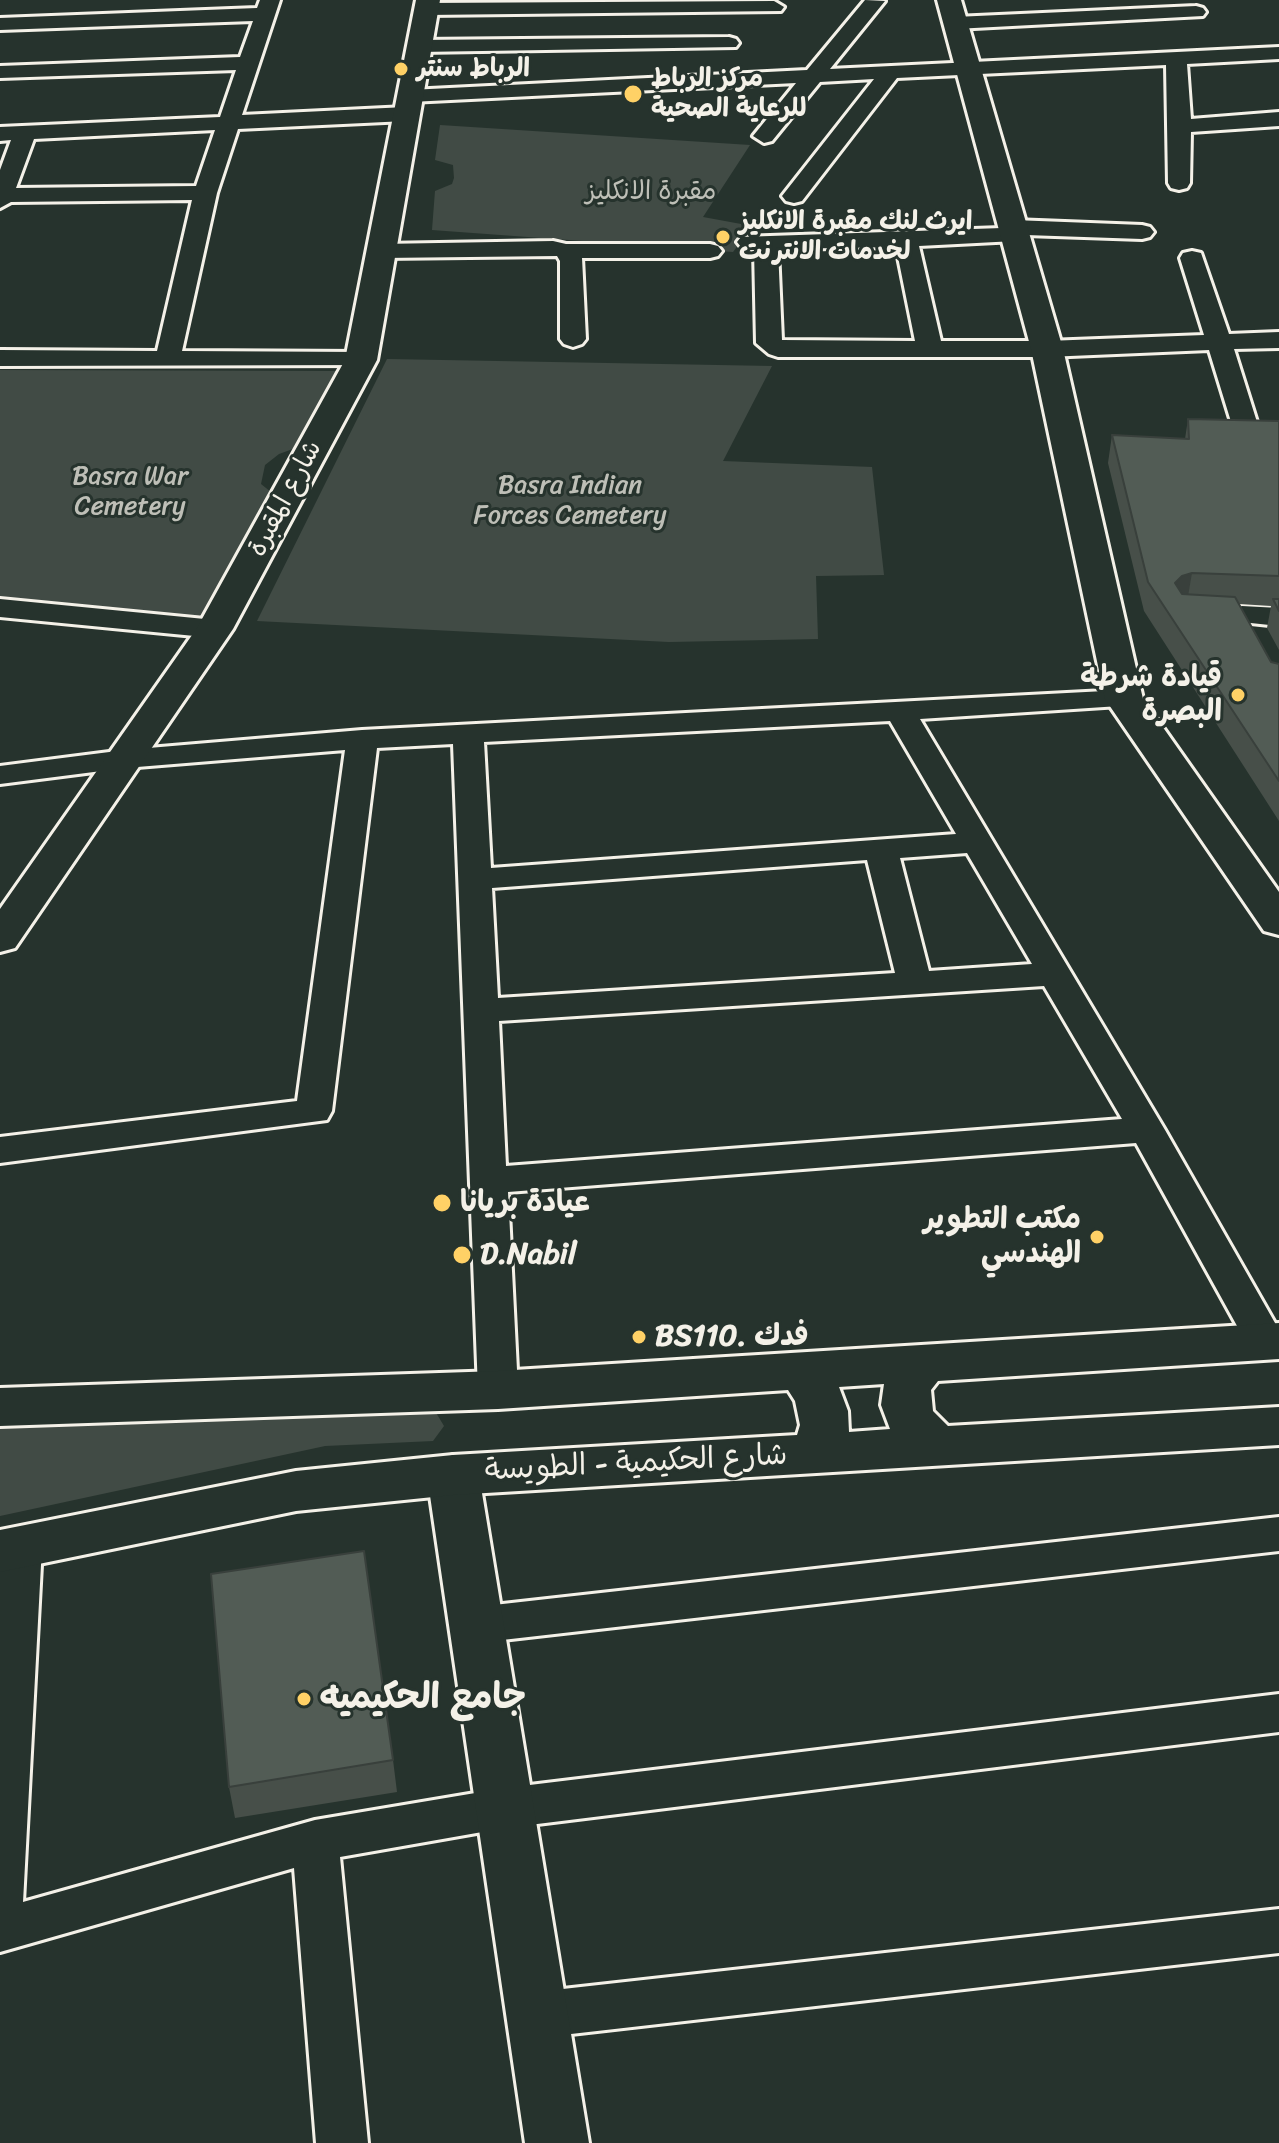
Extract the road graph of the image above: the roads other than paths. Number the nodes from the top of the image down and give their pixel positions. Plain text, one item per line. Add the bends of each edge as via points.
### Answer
1 (875, 1) edge
2 (549, 4) edge
3 (649, 4) edge
4 (744, 4) edge
5 (428, 5) edge
6 (1192, 6) edge
7 (268, 7) edge
8 (774, 7) dead end
9 (952, 11) edge
10 (0, 24) edge
11 (729, 43) dead end
12 (419, 46) junction
13 (1229, 56) junction
14 (1176, 58) junction
15 (1278, 58) edge
16 (249, 63) junction
17 (968, 68) junction
18 (0, 72) edge
19 (891, 72) junction
20 (816, 75) junction
21 (408, 105) junction
22 (1279, 119) edge
23 (229, 124) junction
24 (1180, 126) junction
25 (25, 133) junction
26 (0, 134) edge
27 (764, 136) dead end
28 (1179, 183) dead end
29 (205, 193) junction
30 (794, 196) dead end
31 (1, 197) edge
32 (1014, 231) junction
33 (1142, 232) dead end
34 (906, 240) junction
35 (382, 251) junction
36 (566, 251) junction
37 (710, 251) dead end
38 (1192, 258) dead end
39 (573, 339) dead end
40 (1279, 340) edge
41 (1220, 341) junction
42 (1047, 349) junction
43 (930, 350) junction
44 (0, 358) edge
45 (168, 359) junction
46 (361, 360) junction
47 (1249, 438) edge
48 (0, 608) edge
49 (1279, 617) edge
50 (215, 629) junction
51 (1257, 643) edge
52 (1124, 699) junction
53 (899, 710) junction
54 (468, 733) junction
55 (362, 739) junction
56 (125, 759) junction
57 (0, 775) edge
58 (977, 842) junction
59 (881, 849) junction
60 (475, 879) junction
61 (1279, 922) edge
62 (0, 939) edge
63 (1055, 974) junction
64 (915, 984) junction
65 (481, 1011) junction
66 (1147, 1130) junction
67 (0, 1150) edge
68 (489, 1180) junction
69 (1272, 1342) edge
70 (924, 1364) junction
71 (801, 1371) junction
72 (498, 1390) junction
73 (0, 1407) edge
74 (1279, 1426) edge
75 (937, 1446) junction
76 (818, 1453) junction
77 (453, 1475) junction
78 (1279, 1534) edge
79 (10, 1548) edge
80 (476, 1625) junction
81 (1279, 1713) edge
82 (505, 1808) junction
83 (315, 1841) junction
84 (0, 1899) edge
85 (0, 1930) edge
86 (1279, 1931) edge
87 (536, 2015) junction
88 (342, 2143) edge
89 (557, 2143) edge

1 - 20 street
2 - 3 street
2 - 5 street
3 - 4 street
4 - 8 street
5 - 12 main road, شارع المقبرة
6 - 9 street
6 - 13 street
7 - 10 street
7 - 16 street
9 - 17 main road
11 - 12 street
12 - 21 main road, شارع المقبرة
13 - 14 street
13 - 15 street
14 - 17 street
14 - 24 street
16 - 18 street
16 - 23 street
17 - 19 street
17 - 32 main road
19 - 20 street
19 - 30 street
20 - 21 street
20 - 27 street
21 - 23 street
21 - 35 main road, شارع المقبرة
22 - 24 street
23 - 25 street
23 - 29 street
24 - 28 street
25 - 26 street
25 - 31 street
29 - 31 street
29 - 45 street
32 - 33 street
32 - 34 street
32 - 42 main road
34 - 43 street
34 - 43 street via 757,242 769,343 790,350
35 - 36 street
35 - 46 main road, شارع المقبرة
36 - 37 street
36 - 39 street via 572,261
38 - 41 street
40 - 41 street
41 - 42 street
41 - 47 street
42 - 43 street
42 - 52 main road
44 - 45 street
45 - 46 street
46 - 50 main road, شارع المقبرة
48 - 50 street
49 - 51 street via 1228,615
50 - 56 main road, شارع المقبرة
52 - 53 street
52 - 61 main road
53 - 54 street
53 - 58 street
54 - 55 street
54 - 60 street
55 - 56 street
55 - 67 street via 314,1111
56 - 57 street
56 - 62 main road, شارع المقبرة
58 - 59 street
58 - 63 street
59 - 60 street
59 - 64 street
60 - 65 street
63 - 64 street
63 - 66 street
64 - 65 street
65 - 68 street
66 - 68 street
66 - 69 street
68 - 72 street
69 - 70 main road
70 - 71 main road
70 - 75 main road via 906,1390 906,1405 911,1421
71 - 72 main road
71 - 76 main road via 823,1411
72 - 73 main road
74 - 75 main road, شارع الحكيمية - الطويسة
75 - 76 main road, شارع الحكيمية - الطويسة
76 - 77 main road, شارع الحكيمية - الطويسة
77 - 79 main road, شارع الحكيمية - الطويسة via 296,1491
77 - 80 main road
78 - 80 street
79 - 84 street
80 - 82 main road
81 - 82 street
82 - 83 street
82 - 87 main road
83 - 85 street
83 - 88 street
86 - 87 street
87 - 89 main road

